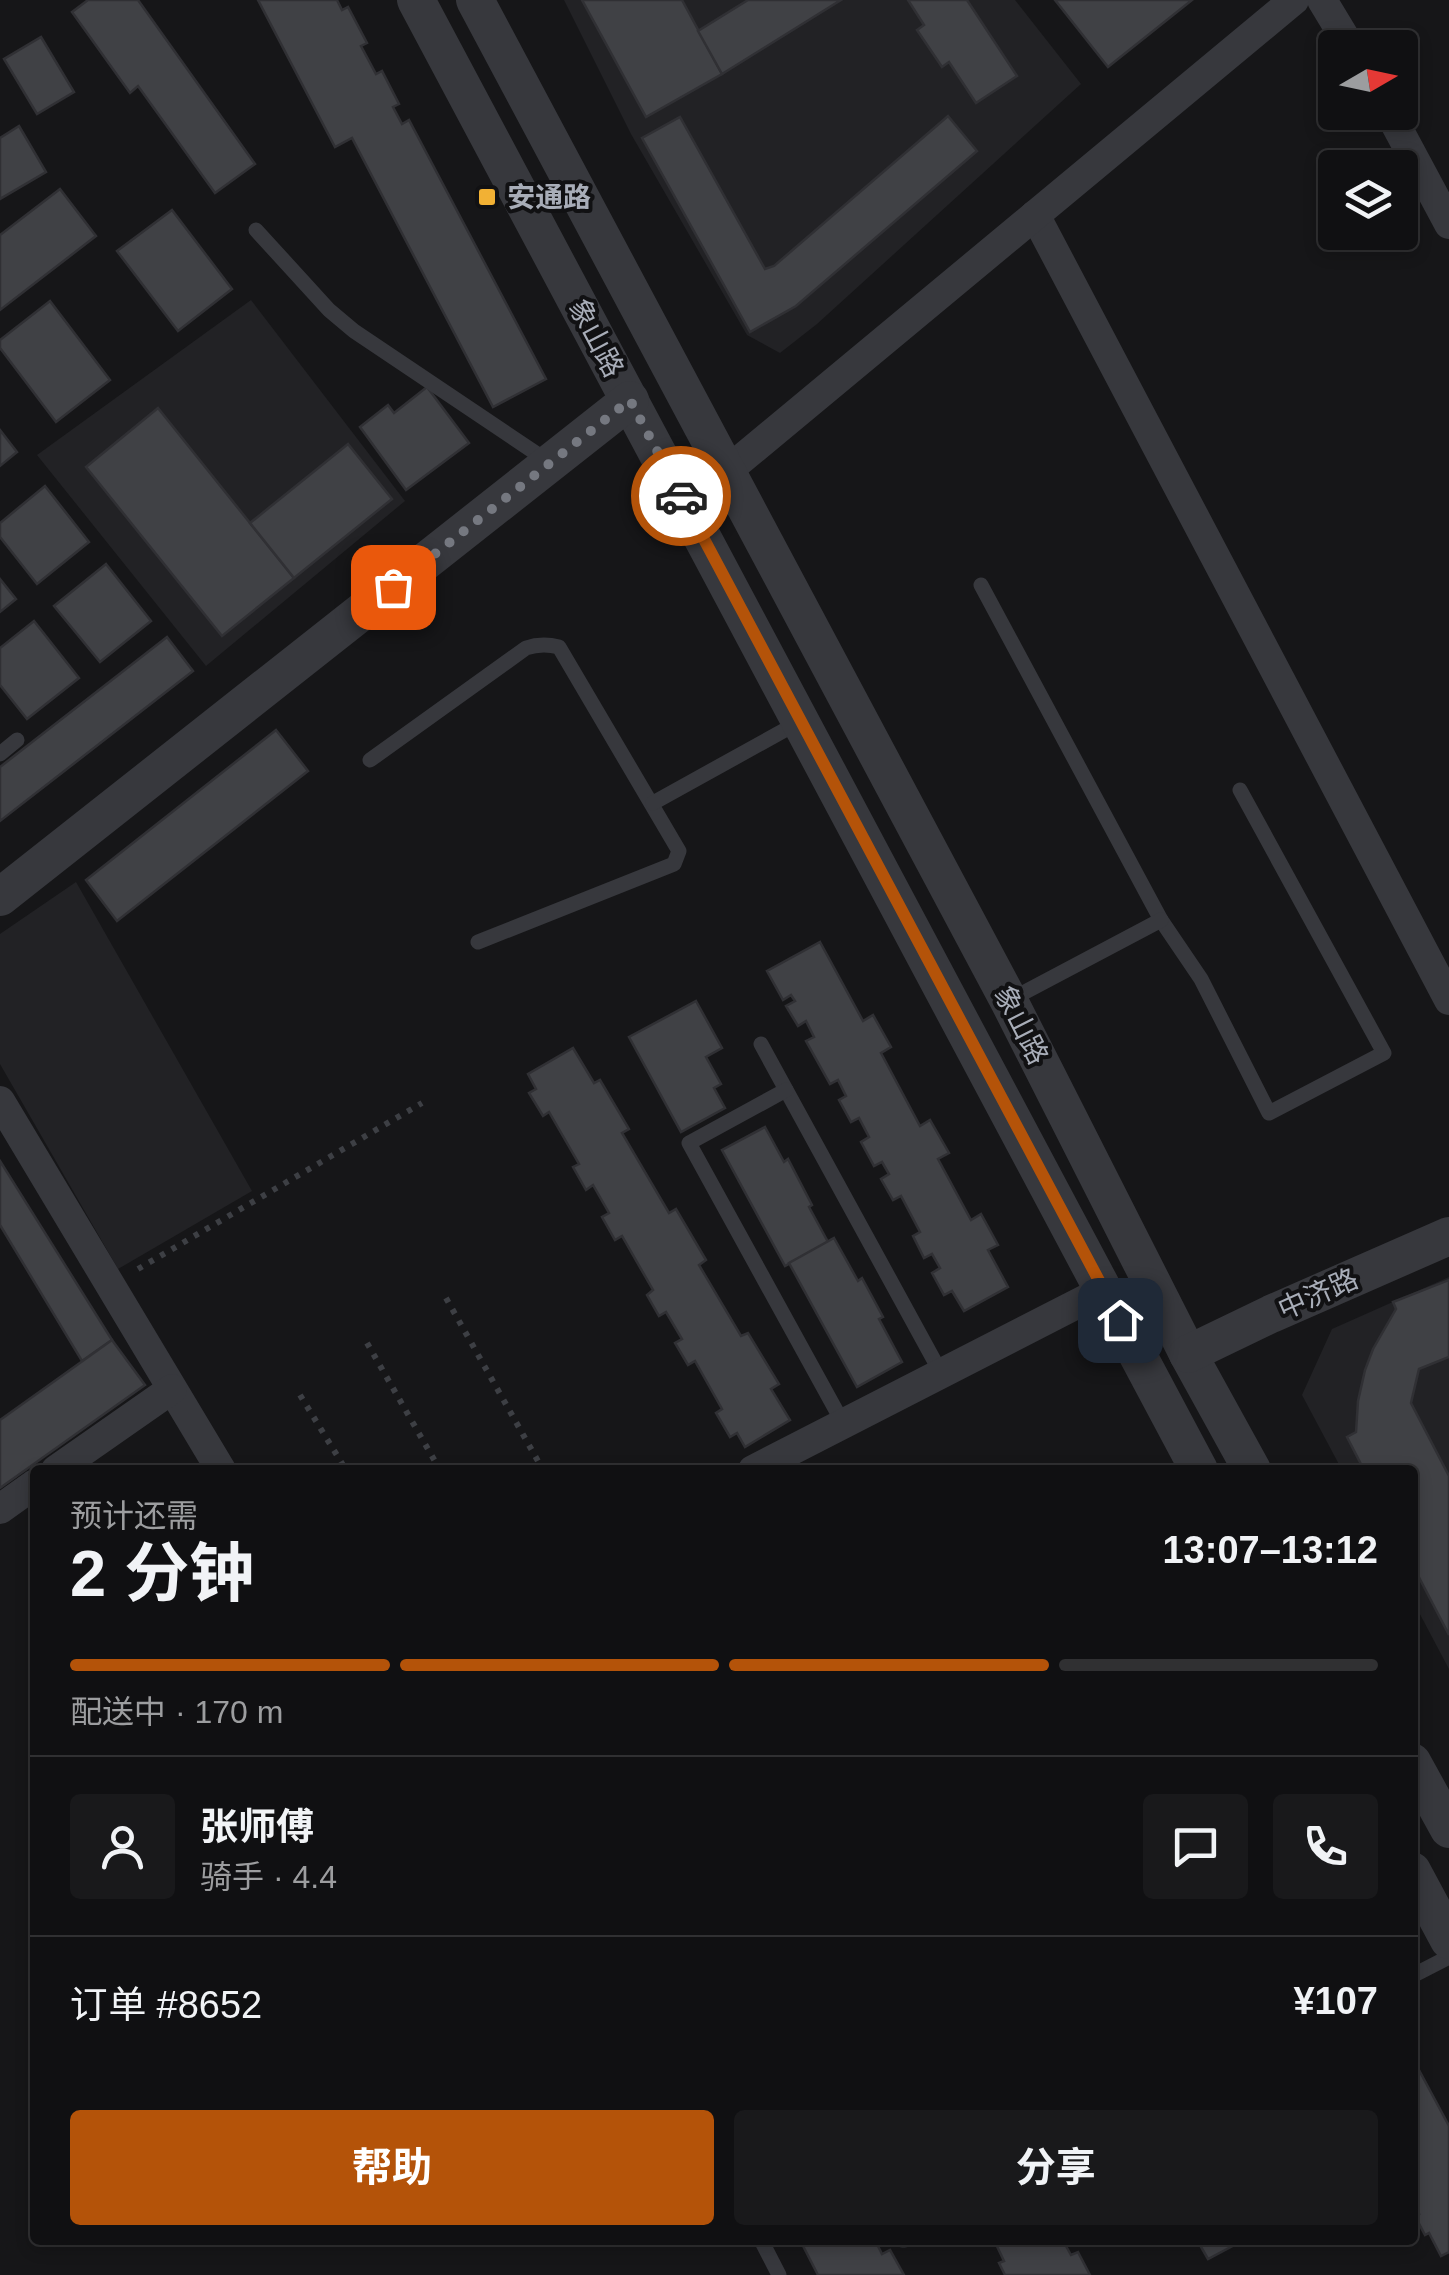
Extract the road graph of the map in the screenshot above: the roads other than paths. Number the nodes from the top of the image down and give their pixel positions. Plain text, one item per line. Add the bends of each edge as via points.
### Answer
1 (416, 0) edge
2 (475, 0) edge
3 (1294, 0) edge
4 (1322, 0) edge
5 (1340, 30) edge
6 (1399, 130) edge
7 (1035, 215) junction
8 (1449, 224) edge
9 (256, 230) dead end
10 (630, 400) junction
11 (550, 462) junction
12 (727, 471) junction
13 (982, 585) dead end
14 (801, 721) junction
15 (18, 740) dead end
16 (0, 754) edge
17 (370, 760) dead end
18 (1240, 790) dead end
19 (652, 803) junction
20 (0, 896) edge
21 (1161, 920) junction
22 (478, 942) dead end
23 (1449, 1000) edge
24 (1010, 1001) junction
25 (761, 1044) dead end
26 (786, 1090) junction
27 (0, 1101) edge
28 (1449, 1236) edge
29 (1104, 1290) junction
30 (1188, 1354) junction
31 (941, 1372) junction
32 (172, 1389) junction
33 (842, 1423) junction
34 (63, 1465) edge
35 (218, 1465) edge
36 (762, 1465) edge
37 (1197, 1465) edge
38 (1249, 1465) edge
39 (30, 1488) edge
40 (0, 1509) edge
41 (1431, 1780) edge
42 (1449, 1829) edge
43 (1418, 1882) edge
44 (1449, 1940) edge
45 (1449, 1957) edge
46 (1418, 1973) edge
47 (764, 2245) edge
48 (779, 2275) edge

1 - 10 street, 象山路
2 - 12 street, 象山路
3 - 7 street
4 - 5 street
6 - 8 street
7 - 12 street
7 - 23 street
9 - 11 lane via 354,331
10 - 11 street
10 - 14 street, 象山路
11 - 20 street
12 - 24 street, 象山路
13 - 21 lane
14 - 19 lane
14 - 29 street, 象山路
15 - 16 lane
17 - 19 lane via 526,648 548,644 559,648
18 - 21 lane via 1384,1053 1269,1113 1201,979
19 - 22 lane via 679,852 674,864
21 - 24 lane
24 - 30 street, 象山路
25 - 26 lane
26 - 31 lane
26 - 33 lane via 689,1143
27 - 32 street
28 - 30 street, 中济路
29 - 31 street
29 - 37 street, 象山路
30 - 38 street, 象山路
31 - 33 street
32 - 34 street
32 - 35 street
33 - 36 street
39 - 40 street
41 - 42 street
43 - 44 street
45 - 46 lane
47 - 48 lane

